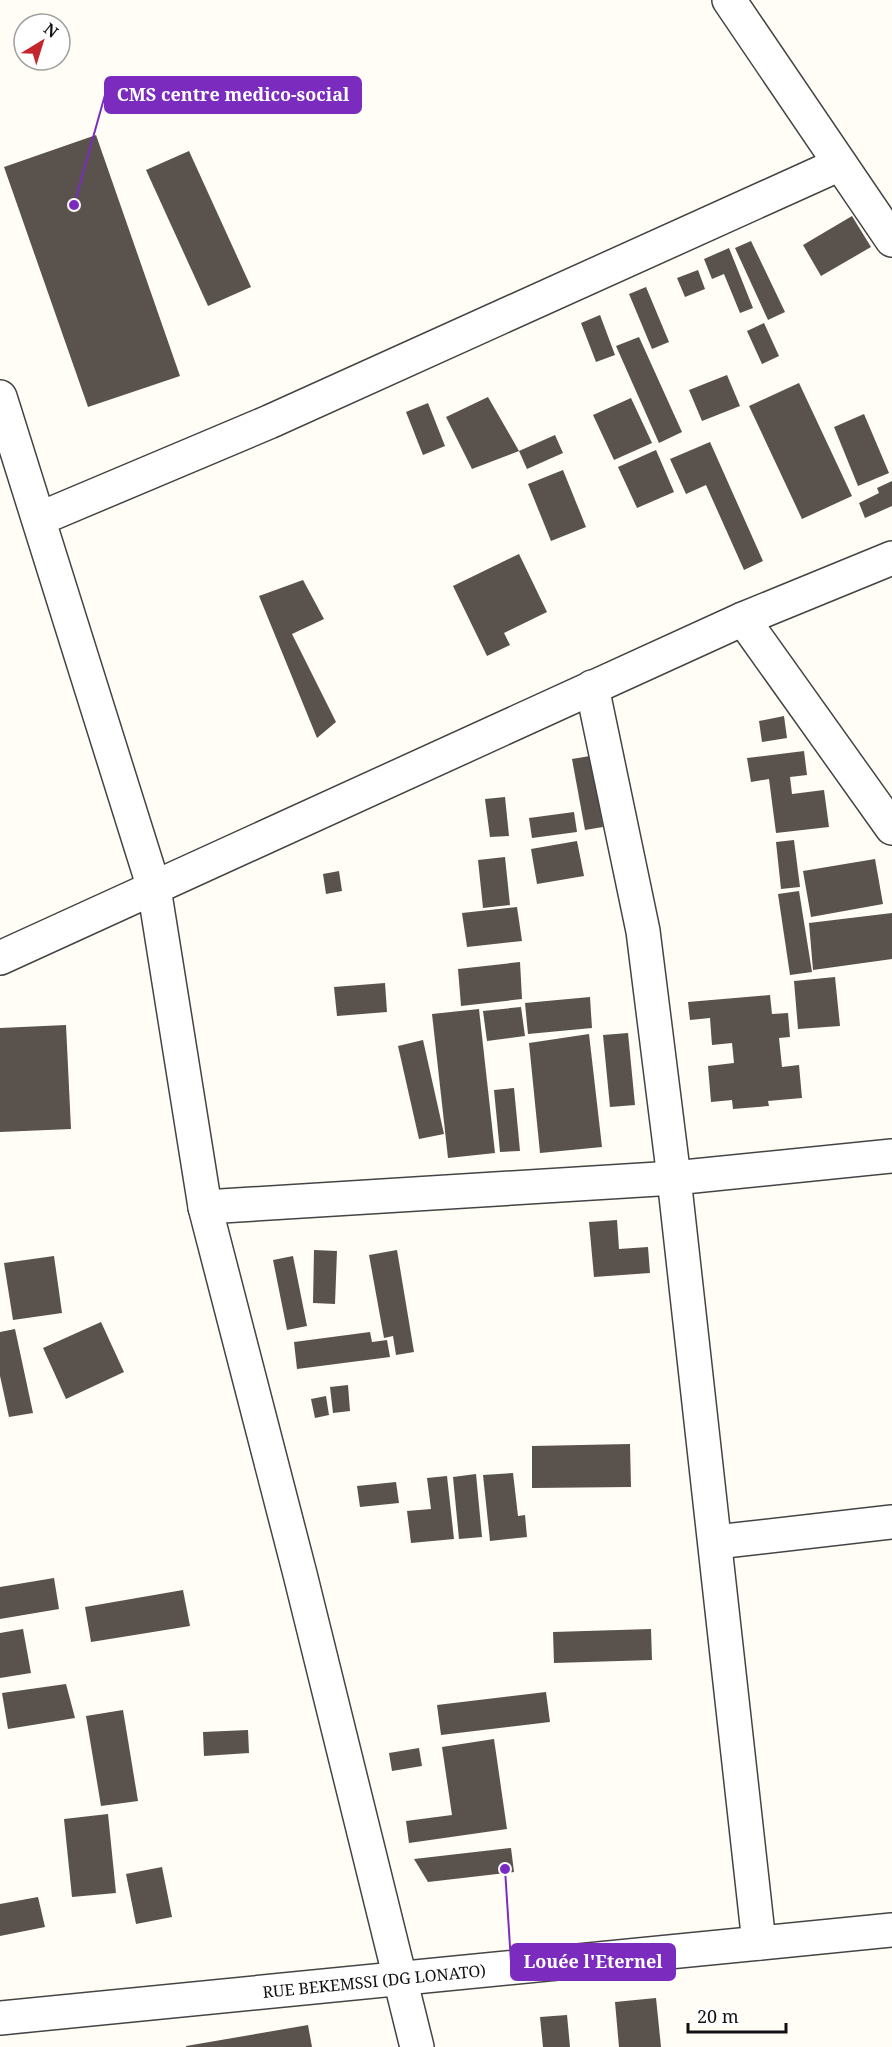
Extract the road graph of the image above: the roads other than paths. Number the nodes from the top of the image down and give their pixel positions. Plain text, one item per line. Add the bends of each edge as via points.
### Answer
1 (729, 0) edge
2 (840, 164) junction
3 (892, 240) edge
4 (0, 397) edge
5 (39, 519) junction
6 (892, 558) edge
7 (743, 619) junction
8 (592, 687) junction
9 (892, 828) edge
10 (154, 888) junction
11 (0, 958) edge
12 (892, 1156) edge
13 (675, 1178) junction
14 (204, 1207) junction
15 (892, 1522) edge
16 (716, 1542) junction
17 (892, 1930) edge
18 (759, 1943) junction
19 (400, 1978) junction
20 (0, 2018) edge
21 (417, 2047) edge

1 - 2 street
2 - 3 street
2 - 5 street via 269,422
4 - 5 street
5 - 10 street
6 - 7 street
7 - 8 street
7 - 9 street
8 - 10 street
8 - 13 street via 643,931
10 - 11 street
10 - 14 street
12 - 13 street
13 - 14 street
13 - 16 street
14 - 19 street
15 - 16 street
16 - 18 street
17 - 18 street, RUE BEKEMSSI (DG LONATO)
18 - 19 street, RUE BEKEMSSI (DG LONATO)
19 - 20 street, RUE BEKEMSSI (DG LONATO)
19 - 21 street

